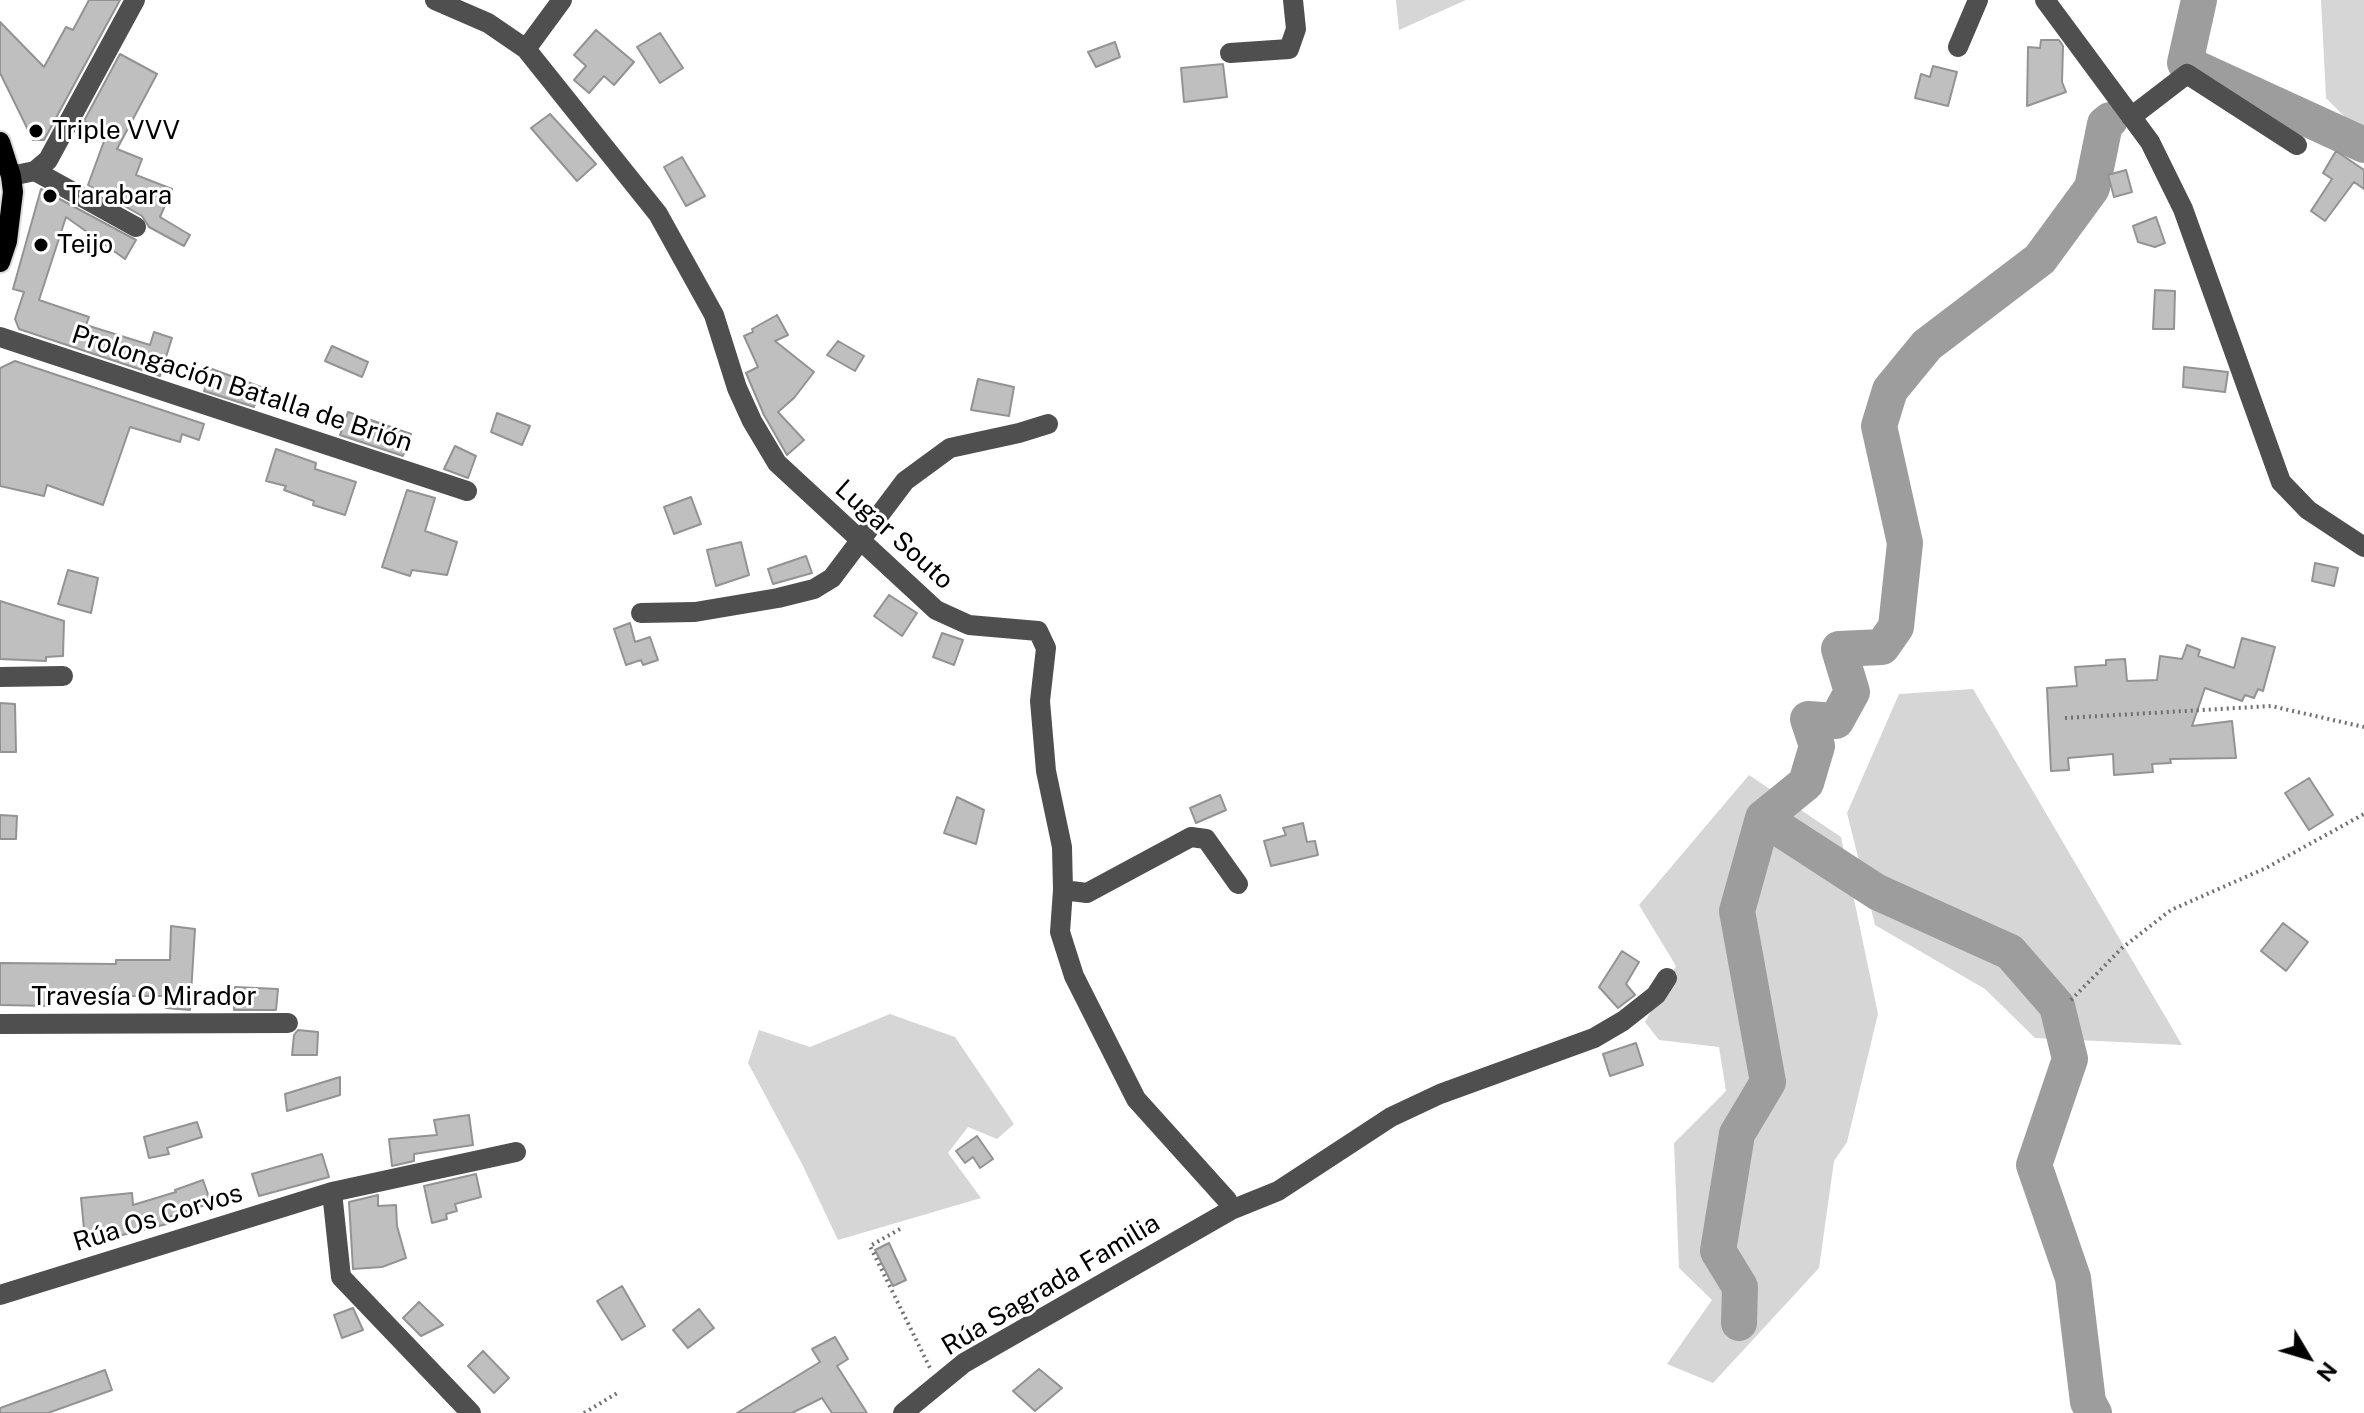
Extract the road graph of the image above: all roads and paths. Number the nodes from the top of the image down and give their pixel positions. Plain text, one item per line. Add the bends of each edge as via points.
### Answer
1 (135, 0) edge
2 (435, 0) edge
3 (562, 0) edge
4 (1293, 0) edge
5 (1978, 0) edge
6 (2045, 0) edge
7 (1958, 47) dead end
8 (526, 49) junction
9 (1230, 53) dead end
10 (2131, 117) junction
11 (0, 142) edge
12 (2297, 145) dead end
13 (35, 171) junction
14 (11, 176) junction
15 (136, 227) dead end
16 (0, 262) edge
17 (0, 337) edge
18 (1048, 424) dead end
19 (467, 491) dead end
20 (860, 541) junction
21 (2364, 547) edge
22 (641, 613) dead end
23 (63, 676) dead end
24 (0, 677) edge
25 (2065, 718) dead end
26 (2364, 727) edge
27 (2364, 814) edge
28 (1238, 884) dead end
29 (1063, 890) junction
30 (1667, 978) dead end
31 (2071, 1000) dead end
32 (288, 1023) dead end
33 (0, 1024) edge
34 (516, 1152) dead end
35 (332, 1192) junction
36 (1231, 1210) junction
37 (900, 1229) dead end
38 (0, 1295) edge
39 (938, 1384) junction
40 (619, 1392) dead end
41 (471, 1413) edge
42 (584, 1413) edge
43 (903, 1413) edge

1 - 13 street via 48,160
2 - 8 street, Lugar Souto via 488,23
3 - 8 street
4 - 9 street via 1296,29 1289,49
5 - 7 street
6 - 10 street
8 - 20 street, Lugar Souto via 658,214 714,315 737,388 777,463
10 - 12 street via 2187,74
10 - 21 street via 2150,142 2183,209 2281,482 2308,510
11 - 14 main road
13 - 14 street
13 - 15 street
14 - 16 main road via 12,213
17 - 19 street, Prolongación Batalla de Brión
18 - 20 street via 950,448 905,481
20 - 22 street via 832,578 814,589 695,612
20 - 29 street, Lugar Souto via 936,610 969,625 1038,631 1046,648 1040,701 1046,771 1062,847
23 - 24 street
25 - 26 path via 2271,706
27 - 31 path via 2266,868 2171,910 2122,948
28 - 29 street via 1206,839 1191,837 1087,893
29 - 36 street, Lugar Souto via 1060,932 1074,976 1136,1099
30 - 36 street, Rúa Sagrada Familia via 1656,995 1594,1038 1427,1100 1359,1136 1278,1191
32 - 33 street, Travesía O Mirador
34 - 35 street, Rúa Os Corvos
35 - 38 street, Rúa Os Corvos
35 - 41 street via 341,1277
36 - 39 street, Rúa Sagrada Familia via 964,1363
37 - 39 path via 870,1246
39 - 43 street, Rúa Sagrada Familia
40 - 42 path

